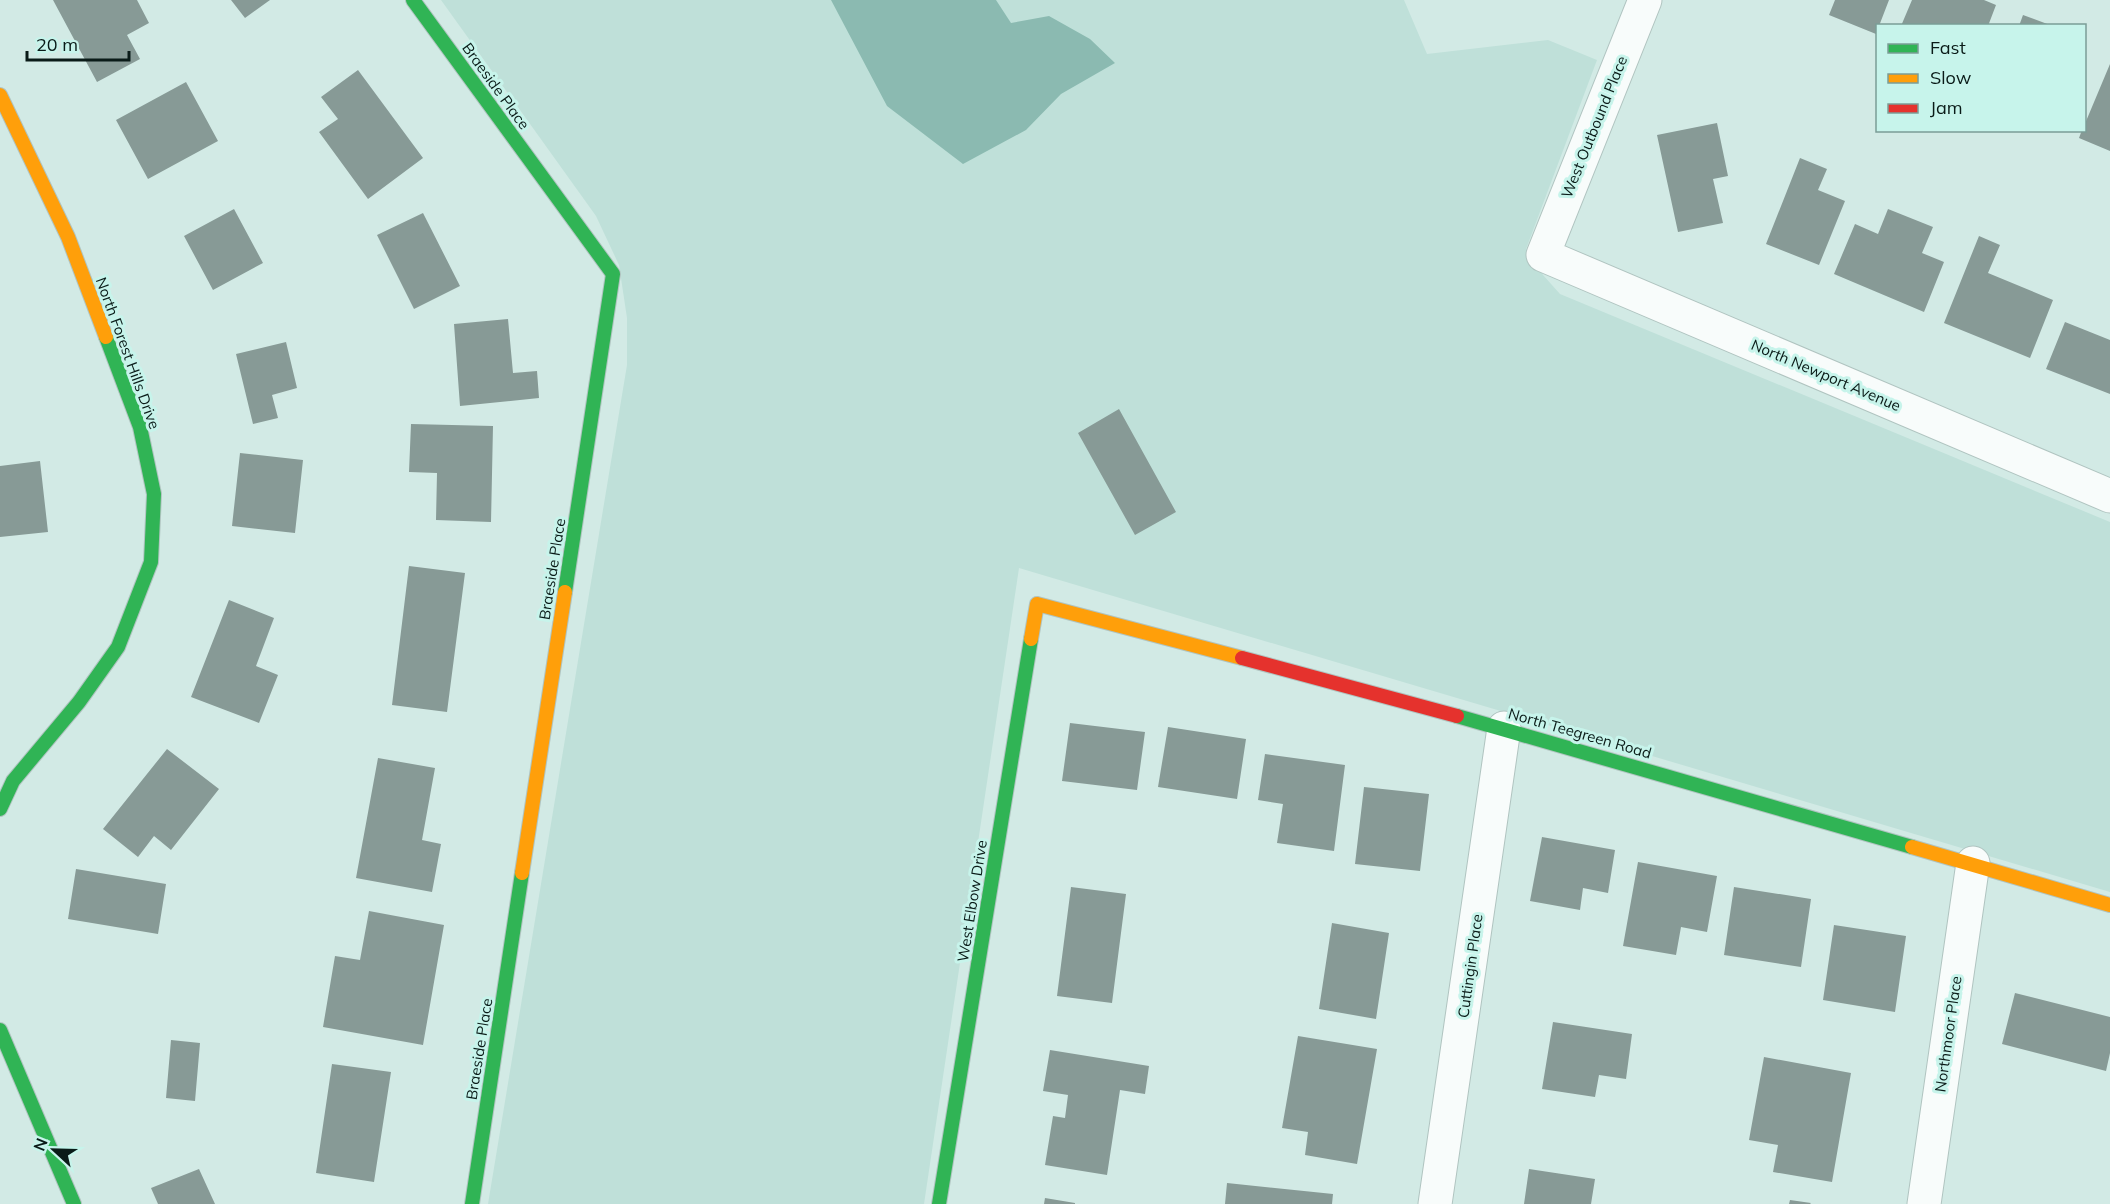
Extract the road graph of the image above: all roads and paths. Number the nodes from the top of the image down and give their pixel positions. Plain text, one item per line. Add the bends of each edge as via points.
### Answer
1 (413, 0) edge
2 (1645, 0) edge
3 (0, 96) edge
4 (1543, 255) joint
5 (2110, 496) edge
6 (1037, 604) joint
7 (1504, 728) junction
8 (0, 809) edge
9 (1972, 863) junction
10 (2110, 905) edge
11 (0, 1030) edge
12 (74, 1204) edge
13 (472, 1204) edge
14 (939, 1204) edge
15 (1435, 1204) edge
16 (1924, 1204) edge

1 - 13 street, Braeside Place via 613,274
2 - 4 street, West Outbound Place
3 - 8 street, North Forest Hills Drive via 68,237 140,427 154,494 151,562 118,647 79,702 13,781
4 - 5 street, North Newport Avenue
6 - 7 street, North Teegreen Road
6 - 14 street, West Elbow Drive
7 - 9 street, North Teegreen Road
7 - 15 street, Cuttingin Place
9 - 10 street, North Teegreen Road
9 - 16 street, Northmoor Place
11 - 12 street

